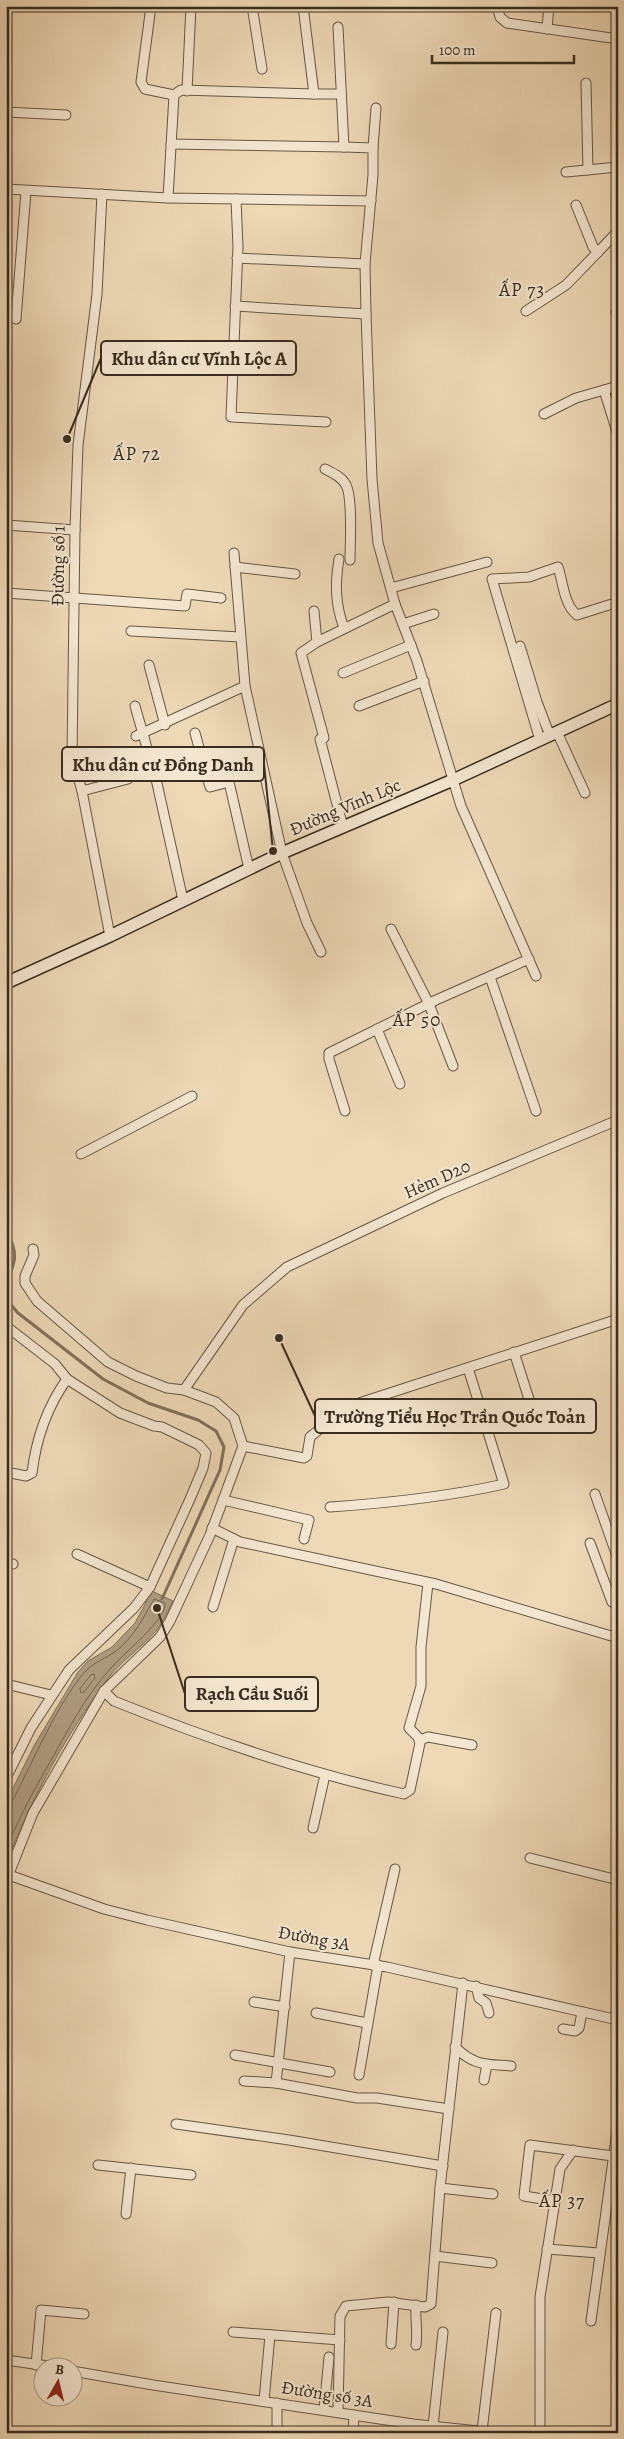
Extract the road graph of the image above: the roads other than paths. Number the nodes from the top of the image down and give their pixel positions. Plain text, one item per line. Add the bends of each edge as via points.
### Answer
1 (151, 6) edge
2 (191, 6) edge
3 (252, 6) edge
4 (303, 6) edge
5 (497, 6) edge
6 (549, 6) edge
7 (338, 27) dead end
8 (548, 29) junction
9 (618, 39) edge
10 (262, 69) dead end
11 (586, 84) dead end
12 (187, 91) junction
13 (314, 94) junction
14 (341, 94) junction
15 (174, 95) junction
16 (376, 108) dead end
17 (6, 112) edge
18 (66, 115) dead end
19 (171, 144) junction
20 (344, 147) junction
21 (373, 148) junction
22 (618, 167) edge
23 (588, 170) junction
24 (566, 172) dead end
25 (6, 189) edge
26 (26, 191) junction
27 (102, 194) junction
28 (168, 198) junction
29 (236, 199) junction
30 (371, 201) junction
31 (576, 205) dead end
32 (618, 231) edge
33 (598, 252) junction
34 (237, 258) junction
35 (366, 264) junction
36 (235, 306) junction
37 (526, 311) dead end
38 (366, 314) junction
39 (16, 319) dead end
40 (618, 386) edge
41 (604, 390) junction
42 (544, 414) dead end
43 (326, 422) dead end
44 (618, 435) edge
45 (325, 469) dead end
46 (6, 525) edge
47 (75, 530) junction
48 (234, 553) dead end
49 (339, 559) dead end
50 (350, 560) dead end
51 (487, 562) dead end
52 (235, 567) junction
53 (294, 574) dead end
54 (391, 588) junction
55 (6, 592) edge
56 (73, 597) junction
57 (221, 598) dead end
58 (395, 604) junction
59 (618, 605) edge
60 (314, 611) dead end
61 (434, 614) dead end
62 (403, 624) junction
63 (344, 628) junction
64 (131, 631) dead end
65 (240, 637) junction
66 (317, 642) junction
67 (411, 645) junction
68 (520, 646) dead end
69 (149, 665) dead end
70 (343, 673) dead end
71 (424, 681) junction
72 (245, 686) junction
73 (618, 704) edge
74 (135, 706) dead end
75 (359, 706) dead end
76 (165, 724) junction
77 (195, 733) dead end
78 (140, 735) junction
79 (549, 736) junction
80 (147, 748) dead end
81 (154, 770) dead end
82 (128, 779) dead end
83 (454, 780) junction
84 (82, 791) junction
85 (585, 793) dead end
86 (343, 827) junction
87 (282, 853) junction
88 (249, 869) junction
89 (183, 900) junction
90 (391, 929) dead end
91 (110, 936) junction
92 (322, 952) dead end
93 (529, 959) junction
94 (536, 976) dead end
95 (490, 977) junction
96 (6, 982) edge
97 (429, 1004) junction
98 (377, 1029) junction
99 (453, 1066) dead end
100 (400, 1084) dead end
101 (192, 1096) dead end
102 (344, 1111) dead end
103 (536, 1111) dead end
104 (618, 1120) edge
105 (81, 1154) dead end
106 (33, 1250) dead end
107 (618, 1319) edge
108 (6, 1326) edge
109 (514, 1352) junction
110 (468, 1368) junction
111 (67, 1379) junction
112 (184, 1390) junction
113 (534, 1415) dead end
114 (243, 1446) junction
115 (6, 1472) edge
116 (595, 1494) dead end
117 (223, 1500) junction
118 (330, 1507) dead end
119 (212, 1528) junction
120 (304, 1539) dead end
121 (234, 1540) junction
122 (590, 1543) dead end
123 (76, 1554) dead end
124 (618, 1559) edge
125 (428, 1583) junction
126 (150, 1587) junction
127 (618, 1600) edge
128 (213, 1607) dead end
129 (618, 1638) edge
130 (6, 1684) edge
131 (104, 1691) junction
132 (51, 1695) junction
133 (420, 1740) junction
134 (472, 1745) dead end
135 (325, 1775) junction
136 (6, 1778) edge
137 (312, 1828) dead end
138 (530, 1858) dead end
139 (395, 1869) dead end
140 (8, 1878) edge
141 (618, 1880) edge
142 (290, 1952) junction
143 (376, 1965) junction
144 (463, 1984) junction
145 (476, 1986) junction
146 (254, 2002) dead end
147 (285, 2007) junction
148 (582, 2012) junction
149 (316, 2013) dead end
150 (489, 2013) dead end
151 (618, 2020) edge
152 (367, 2023) junction
153 (563, 2029) dead end
154 (455, 2047) junction
155 (235, 2055) dead end
156 (279, 2062) junction
157 (487, 2064) junction
158 (511, 2066) dead end
159 (330, 2072) dead end
160 (359, 2074) dead end
161 (484, 2080) dead end
162 (244, 2081) dead end
163 (276, 2083) junction
164 (449, 2109) junction
165 (176, 2124) dead end
166 (618, 2125) edge
167 (573, 2150) junction
168 (613, 2156) junction
169 (98, 2165) dead end
170 (443, 2166) junction
171 (130, 2168) junction
172 (191, 2175) dead end
173 (440, 2188) junction
174 (493, 2194) dead end
175 (555, 2200) junction
176 (126, 2214) dead end
177 (547, 2249) junction
178 (599, 2253) junction
179 (436, 2256) junction
180 (492, 2263) dead end
181 (394, 2302) junction
182 (416, 2305) junction
183 (496, 2313) dead end
184 (84, 2314) dead end
185 (591, 2321) dead end
186 (232, 2332) dead end
187 (443, 2332) dead end
188 (270, 2335) junction
189 (340, 2340) junction
190 (391, 2344) dead end
191 (416, 2345) dead end
192 (37, 2356) edge
193 (329, 2357) dead end
194 (7, 2360) edge
195 (32, 2364) edge
196 (82, 2373) edge
197 (6, 2378) edge
198 (264, 2401) junction
199 (278, 2403) junction
200 (324, 2410) junction
201 (338, 2412) junction
202 (354, 2415) junction
203 (433, 2426) junction
204 (482, 2432) junction
205 (277, 2433) edge
206 (352, 2433) edge
207 (496, 2433) edge
208 (540, 2433) edge

1 - 15 street via 141,82 145,89
2 - 12 street
3 - 10 street
4 - 13 street
5 - 8 street via 500,17 507,23
6 - 8 street
7 - 14 street
8 - 9 street
11 - 23 street
12 - 13 street
12 - 15 street via 181,90
13 - 14 street
14 - 20 street
15 - 19 street
16 - 21 street
17 - 18 street
19 - 20 street
19 - 28 street
20 - 21 street
21 - 30 street
22 - 23 street
23 - 24 street
25 - 26 street
26 - 27 street
26 - 39 street
27 - 28 street
27 - 47 street, Đường số 1 via 97,294 78,445
28 - 29 street
29 - 30 street
29 - 34 street
30 - 35 street
31 - 33 street
32 - 33 street
33 - 37 street via 566,285
34 - 35 street
34 - 36 street
35 - 38 street
36 - 38 street
36 - 43 street via 231,417
38 - 54 street via 372,479 378,542
40 - 41 street
41 - 42 street via 576,398
41 - 44 street
45 - 50 street via 339,476 347,486
46 - 47 street
47 - 56 street, Đường số 1
48 - 52 street
49 - 63 street via 336,594
51 - 54 street
52 - 53 street
52 - 65 street
54 - 58 street
55 - 56 street
56 - 57 street via 185,606 187,594
56 - 84 street, Đường số 1 via 72,756
58 - 62 street
58 - 63 street
59 - 79 street via 577,615 571,611 558,567 529,577 492,579
60 - 66 street
61 - 62 street
62 - 67 street
63 - 66 street
64 - 65 street
65 - 72 street
66 - 86 street via 301,653 302,664 324,738 320,739
67 - 70 street
67 - 71 street
68 - 79 street
69 - 76 street
71 - 75 street
71 - 83 street
72 - 76 street
72 - 87 street
73 - 79 main road, Đường Vĩnh Lộc
74 - 78 street
76 - 78 street
77 - 88 street via 210,787 229,782
78 - 80 street
79 - 83 main road, Đường Vĩnh Lộc
79 - 85 street
81 - 89 street
82 - 84 street
83 - 86 main road, Đường Vĩnh Lộc
83 - 93 street via 461,806
84 - 91 street, Đường số 1
86 - 87 main road, Đường Vĩnh Lộc
87 - 88 main road, Đường Vĩnh Lộc
87 - 92 street via 307,923
88 - 89 main road, Đường Vĩnh Lộc
89 - 91 main road, Đường Vĩnh Lộc
90 - 97 street
91 - 96 main road, Đường Vĩnh Lộc
93 - 94 street
93 - 95 street
95 - 97 street
95 - 103 street
97 - 98 street
97 - 99 street
98 - 100 street
98 - 102 street via 329,1053
101 - 105 street
104 - 112 street, Hẻm D20 via 443,1192 273,1277 243,1304
106 - 112 street via 25,1283 37,1302 108,1362 170,1391
107 - 109 street
108 - 111 street via 55,1364
109 - 110 street
109 - 113 street
110 - 114 street via 342,1412 309,1438 304,1458
110 - 118 street via 504,1484 461,1494
111 - 115 street via 52,1404 35,1447 32,1473 26,1476
111 - 126 street via 120,1413 154,1426 163,1424 199,1445 206,1453 203,1468
112 - 114 street via 211,1399 228,1411 238,1425
114 - 117 street
116 - 124 street
117 - 119 street
117 - 120 street via 309,1520
119 - 121 street
119 - 131 street via 184,1596 160,1637
121 - 125 street
121 - 128 street
122 - 127 street via 612,1602
123 - 126 street
125 - 129 street
125 - 133 street via 421,1686 409,1728
126 - 132 street via 134,1608 69,1670
130 - 132 street
131 - 135 street via 114,1701 140,1712
131 - 140 street via 33,1813
132 - 136 street
133 - 134 street via 428,1737
133 - 135 street via 410,1790 404,1794
135 - 137 street
138 - 141 street
139 - 143 street
140 - 142 street, Đường 3A via 104,1909
142 - 143 street, Đường 3A
142 - 147 street
143 - 144 street, Đường 3A
143 - 152 street
144 - 145 street, Đường 3A
144 - 154 street
145 - 148 street, Đường 3A
145 - 150 street via 479,1998 486,2003
146 - 147 street
147 - 156 street
148 - 151 street, Đường 3A
148 - 153 street via 579,2028 575,2031
149 - 152 street
152 - 160 street
154 - 157 street via 468,2059
154 - 164 street
155 - 156 street
156 - 159 street
156 - 163 street
157 - 158 street
157 - 161 street
162 - 163 street
163 - 164 street via 357,2098
164 - 170 street
165 - 170 street
166 - 168 street
167 - 168 street
167 - 175 street via 560,2169
167 - 175 street via 530,2145 524,2196
168 - 178 street
169 - 171 street
170 - 173 street
171 - 172 street
171 - 176 street
173 - 174 street
173 - 179 street
175 - 177 street
177 - 178 street
177 - 208 street via 540,2297
178 - 185 street
179 - 180 street
179 - 182 street via 431,2304
181 - 182 street
181 - 189 street via 346,2306 340,2316
181 - 190 street
182 - 191 street
183 - 204 street
184 - 192 street via 41,2310
186 - 188 street
187 - 203 street
188 - 189 street
188 - 198 street
189 - 201 street
193 - 200 street
194 - 195 street
194 - 197 street
196 - 198 street, Đường số 3A
198 - 199 street, Đường số 3A
199 - 200 street, Đường số 3A
199 - 205 street
200 - 201 street, Đường số 3A
201 - 202 street, Đường số 3A
202 - 203 street, Đường số 3A
202 - 206 street
203 - 204 street, Đường số 3A
204 - 207 street, Đường số 3A

